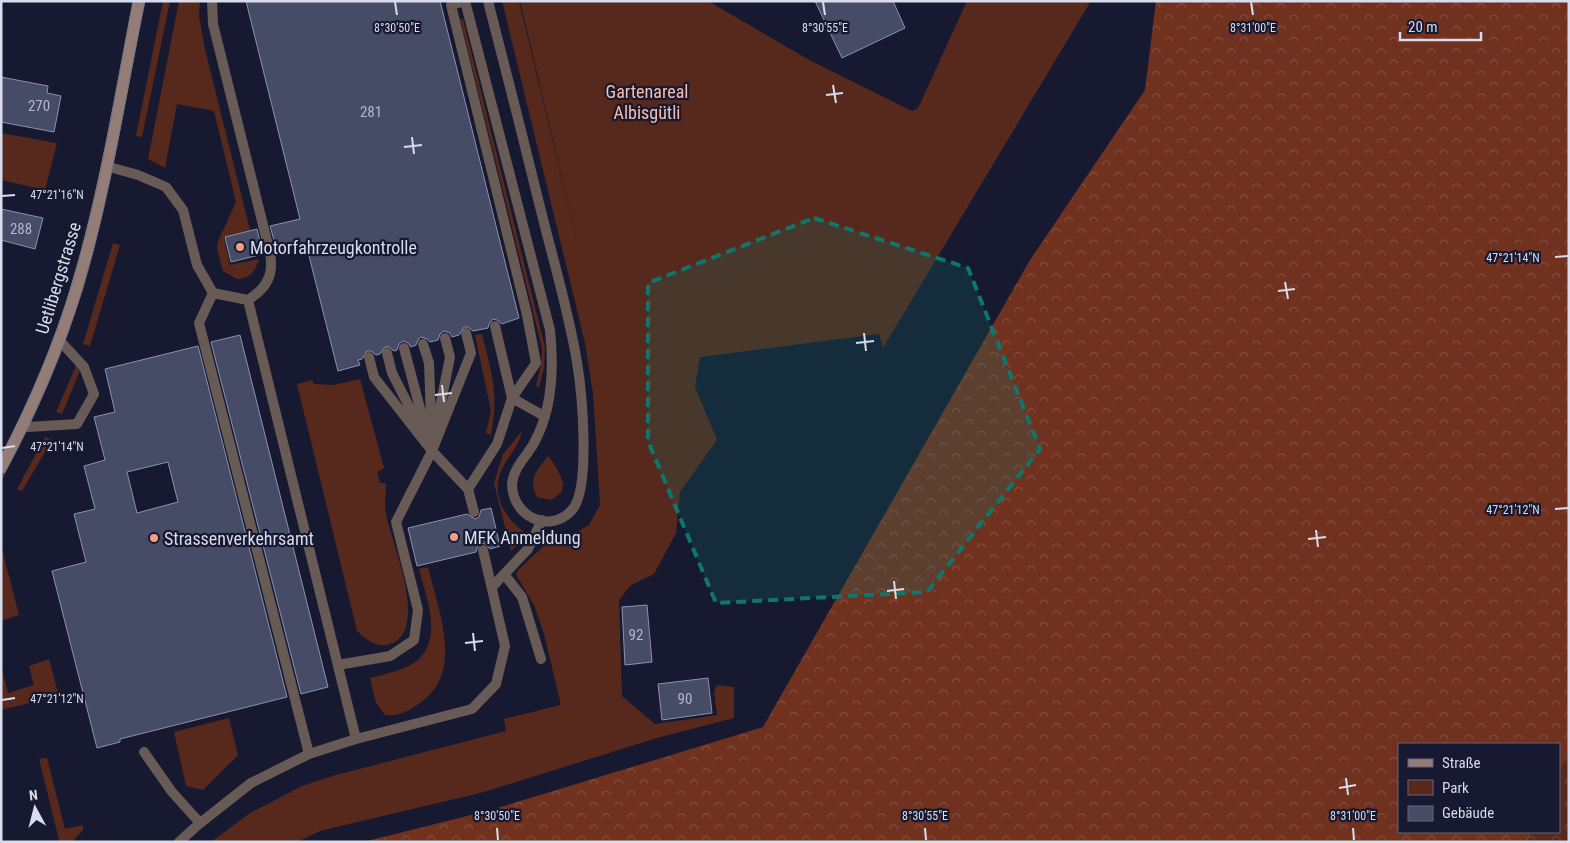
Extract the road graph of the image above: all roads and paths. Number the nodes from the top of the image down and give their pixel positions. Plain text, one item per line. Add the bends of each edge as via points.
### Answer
1 (139, 1) edge
2 (212, 1) edge
3 (465, 1) edge
4 (488, 1) edge
5 (106, 166) junction
6 (213, 293) junction
7 (248, 300) junction
8 (495, 326) dead end
9 (466, 333) dead end
10 (445, 338) dead end
11 (58, 340) junction
12 (423, 344) dead end
13 (404, 348) dead end
14 (387, 353) dead end
15 (369, 357) dead end
16 (512, 398) junction
17 (544, 416) junction
18 (23, 425) junction
19 (432, 451) junction
20 (1, 468) edge
21 (468, 489) junction
22 (474, 512) dead end
23 (542, 520) junction
24 (483, 550) dead end
25 (504, 574) junction
26 (492, 587) junction
27 (541, 659) dead end
28 (338, 665) junction
29 (356, 739) junction
30 (144, 752) dead end
31 (309, 754) junction
32 (200, 823) junction
33 (179, 842) edge

1 - 5 main road, Uetlibergstrasse
2 - 7 lane via 213,24 272,268 265,286
3 - 16 lane via 451,5 527,314 536,363
3 - 17 lane via 550,330 553,379
4 - 23 lane via 566,308 580,390 582,479 578,500 565,517
5 - 6 lane via 166,187 183,210 197,265
5 - 11 main road, Uetlibergstrasse via 87,251
6 - 7 lane
6 - 31 lane via 199,323
7 - 28 lane
8 - 16 lane
9 - 19 lane via 471,353
10 - 19 lane via 450,357
11 - 18 main road, Uetlibergstrasse
11 - 18 lane via 84,367 94,394 78,424 28,428
12 - 19 lane via 429,363
13 - 19 lane
14 - 19 lane via 392,373
15 - 19 lane via 374,377
16 - 17 lane
16 - 21 lane via 497,444
17 - 23 lane via 535,442 513,474 512,484 520,510
18 - 20 main road, Uetlibergstrasse
19 - 21 lane
19 - 28 lane via 396,522 418,610 414,640 390,656
21 - 22 lane
23 - 25 lane via 528,549
24 - 26 lane
25 - 26 lane
25 - 27 lane via 522,597
26 - 29 lane via 505,646 496,684 472,709
28 - 29 lane
29 - 31 lane
30 - 32 lane via 172,792
31 - 32 lane via 252,783
32 - 33 lane

